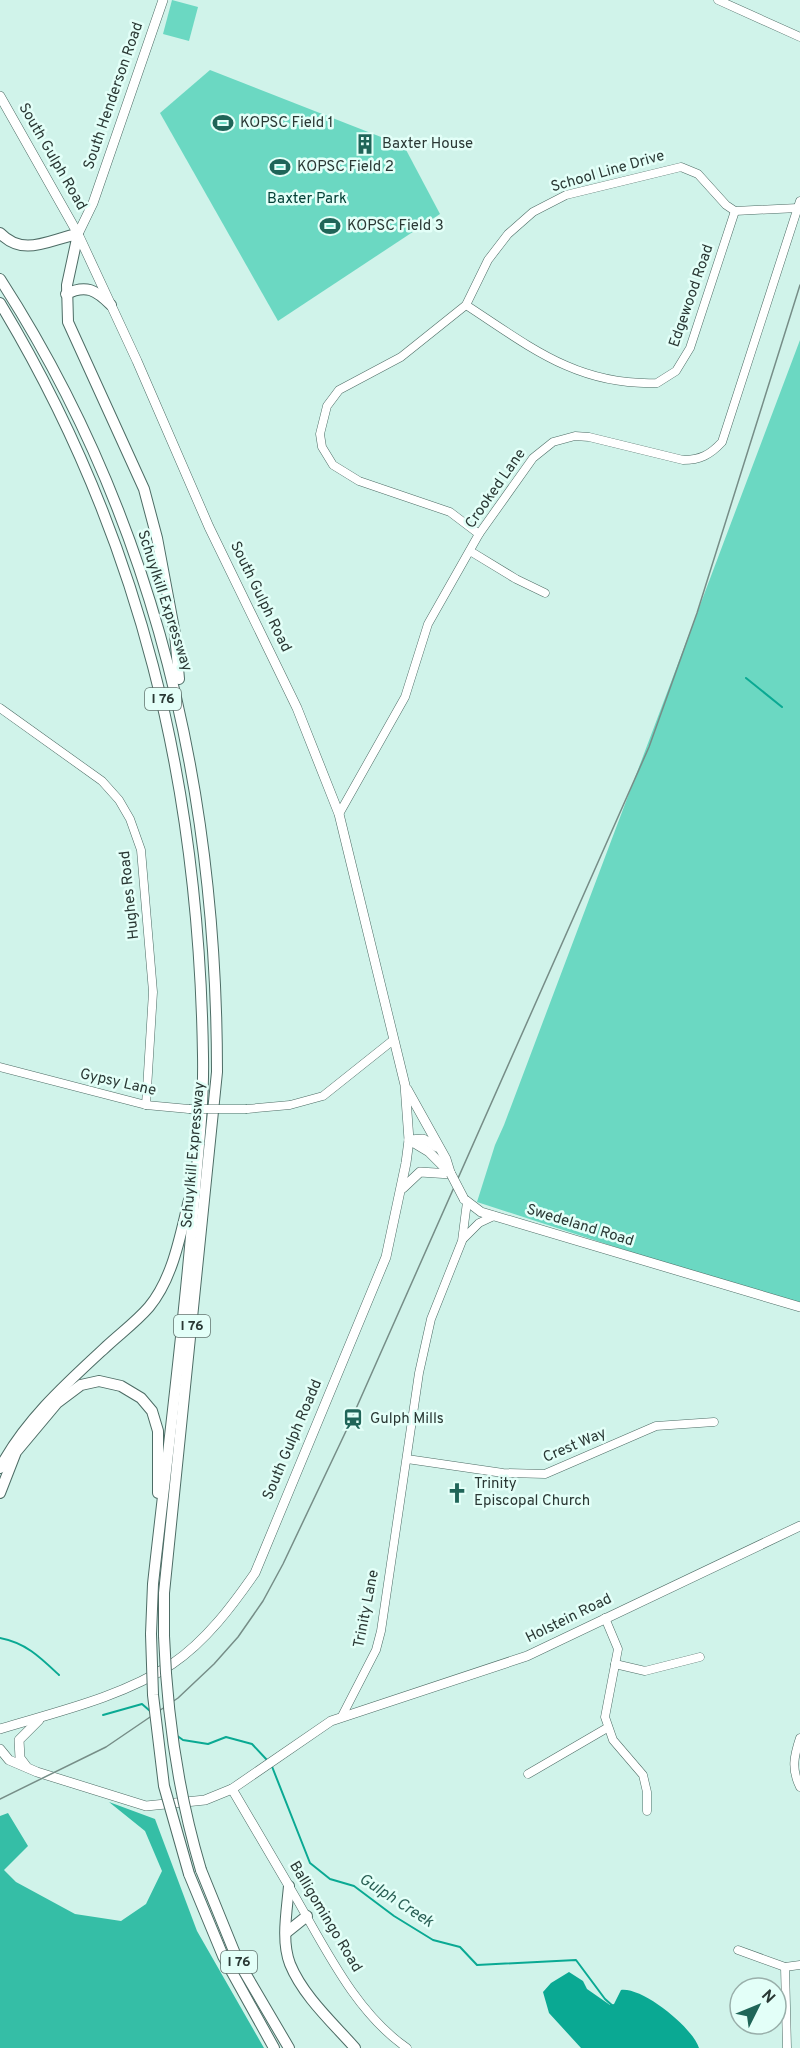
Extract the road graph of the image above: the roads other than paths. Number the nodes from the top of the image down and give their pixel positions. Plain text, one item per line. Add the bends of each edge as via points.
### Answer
1 (163, 0) edge
2 (718, 0) edge
3 (800, 37) edge
4 (0, 96) edge
5 (799, 205) edge
6 (735, 211) junction
7 (0, 233) edge
8 (78, 234) junction
9 (0, 279) edge
10 (66, 294) junction
11 (0, 303) edge
12 (111, 305) junction
13 (466, 305) junction
14 (479, 534) junction
15 (470, 551) junction
16 (546, 592) dead end
17 (0, 708) edge
18 (181, 710) junction
19 (339, 814) junction
20 (392, 1041) junction
21 (0, 1067) edge
22 (405, 1085) junction
23 (146, 1105) junction
24 (200, 1126) junction
25 (408, 1140) junction
26 (438, 1147) junction
27 (450, 1173) junction
28 (403, 1188) junction
29 (466, 1201) junction
30 (494, 1216) junction
31 (462, 1241) junction
32 (800, 1307) edge
33 (714, 1422) dead end
34 (407, 1459) junction
35 (0, 1468) edge
36 (0, 1493) edge
37 (800, 1526) edge
38 (156, 1555) junction
39 (605, 1618) junction
40 (700, 1657) dead end
41 (615, 1664) junction
42 (47, 1715) junction
43 (342, 1716) junction
44 (607, 1728) junction
45 (0, 1729) edge
46 (800, 1738) edge
47 (0, 1749) edge
48 (5, 1760) edge
49 (28, 1768) junction
50 (528, 1774) dead end
51 (800, 1787) edge
52 (232, 1790) junction
53 (647, 1811) dead end
54 (289, 1886) junction
55 (307, 1916) junction
56 (287, 1932) junction
57 (738, 1950) dead end
58 (800, 1965) edge
59 (785, 1967) junction
60 (274, 2048) edge
61 (289, 2048) edge
62 (355, 2048) edge
63 (406, 2048) edge
64 (788, 2048) edge

1 - 8 main road, South Henderson Road via 93,203
2 - 3 street
4 - 8 main road, South Gulph Road
5 - 6 street
5 - 14 street, Crooked Lane via 727,432 714,451 705,457 683,460 589,437 564,438 533,458
6 - 13 street, School Line Drive via 698,174 681,167 566,195 533,212 508,234 488,260
6 - 13 street, Edgewood Road via 685,360 668,378 657,383 583,373 544,357
7 - 8 highway via 11,243 25,247
8 - 10 highway
8 - 12 main road, South Gulph Road
9 - 18 highway, Schuylkill Expressway / I 76 via 74,409 110,490 147,588
10 - 12 highway via 86,288
10 - 18 highway via 73,337 138,473 149,507 174,634
11 - 24 highway, Schuylkill Expressway / I 76 via 42,377 93,488 134,592 166,710 194,893 203,1057
12 - 19 main road, South Gulph Road via 209,527 297,708
13 - 14 street, School Line Drive via 401,357 339,390 327,406 320,434 326,456 349,477 450,512
14 - 15 street, Crooked Lane
15 - 16 street
15 - 19 street, Crooked Lane via 428,624 405,697
17 - 23 street, Hughes Road via 102,781 130,819 141,850 153,992
18 - 61 highway, Schuylkill Expressway / I 76, bridge via 200,809 208,889 217,1072 164,1593 173,1753 201,1870 238,1960
19 - 20 main road, South Gulph Road
20 - 22 main road, South Gulph Road
20 - 23 street, Gypsy Lane, bridge via 323,1096 290,1105 189,1109
21 - 23 street, Gypsy Lane
22 - 25 main road, South Gulph Road
22 - 26 main road
24 - 35 highway via 189,1200 163,1285 148,1308 50,1399 11,1447
24 - 38 highway, Schuylkill Expressway / I 76 via 174,1415
25 - 26 main road via 423,1139
25 - 27 main road via 429,1152
25 - 28 main road, South Gulph Roadd
26 - 27 main road via 447,1159
27 - 28 main road via 420,1172
27 - 29 main road, bridge
28 - 42 main road, South Gulph Roadd via 386,1257 255,1573 223,1616 172,1664 116,1692
29 - 30 main road, Swedeland Road
29 - 31 street, Trinity Lane
30 - 31 street via 479,1223
30 - 32 main road, Swedeland Road
31 - 34 street, Trinity Lane via 431,1319 418,1373
33 - 34 street, Crest Way via 656,1426 545,1474 502,1473
34 - 43 street, Trinity Lane via 376,1650
36 - 38 highway via 16,1452 57,1403 81,1385 99,1381 121,1386 141,1398 157,1424
37 - 39 main road, Holstein Road
38 - 60 highway, Schuylkill Expressway / I 76, bridge via 150,1634 164,1786 189,1874 224,1956
39 - 41 street via 618,1649
39 - 43 main road, Holstein Road via 527,1656
40 - 41 street via 645,1671
41 - 44 street via 606,1702
42 - 45 main road
42 - 49 main road via 19,1740 20,1758
43 - 52 main road via 303,1738
44 - 50 street
44 - 53 street via 643,1775
46 - 51 street via 794,1774
47 - 48 main road
48 - 49 main road
49 - 52 main road via 146,1806 205,1800
52 - 54 main road, Balligomingo Road
54 - 55 street, Balligomingo Road
54 - 56 highway
55 - 56 highway
55 - 63 street, Balligomingo Road via 357,1996 378,2024
56 - 62 highway via 290,1964 307,1993
57 - 59 street
58 - 59 street
59 - 64 street

